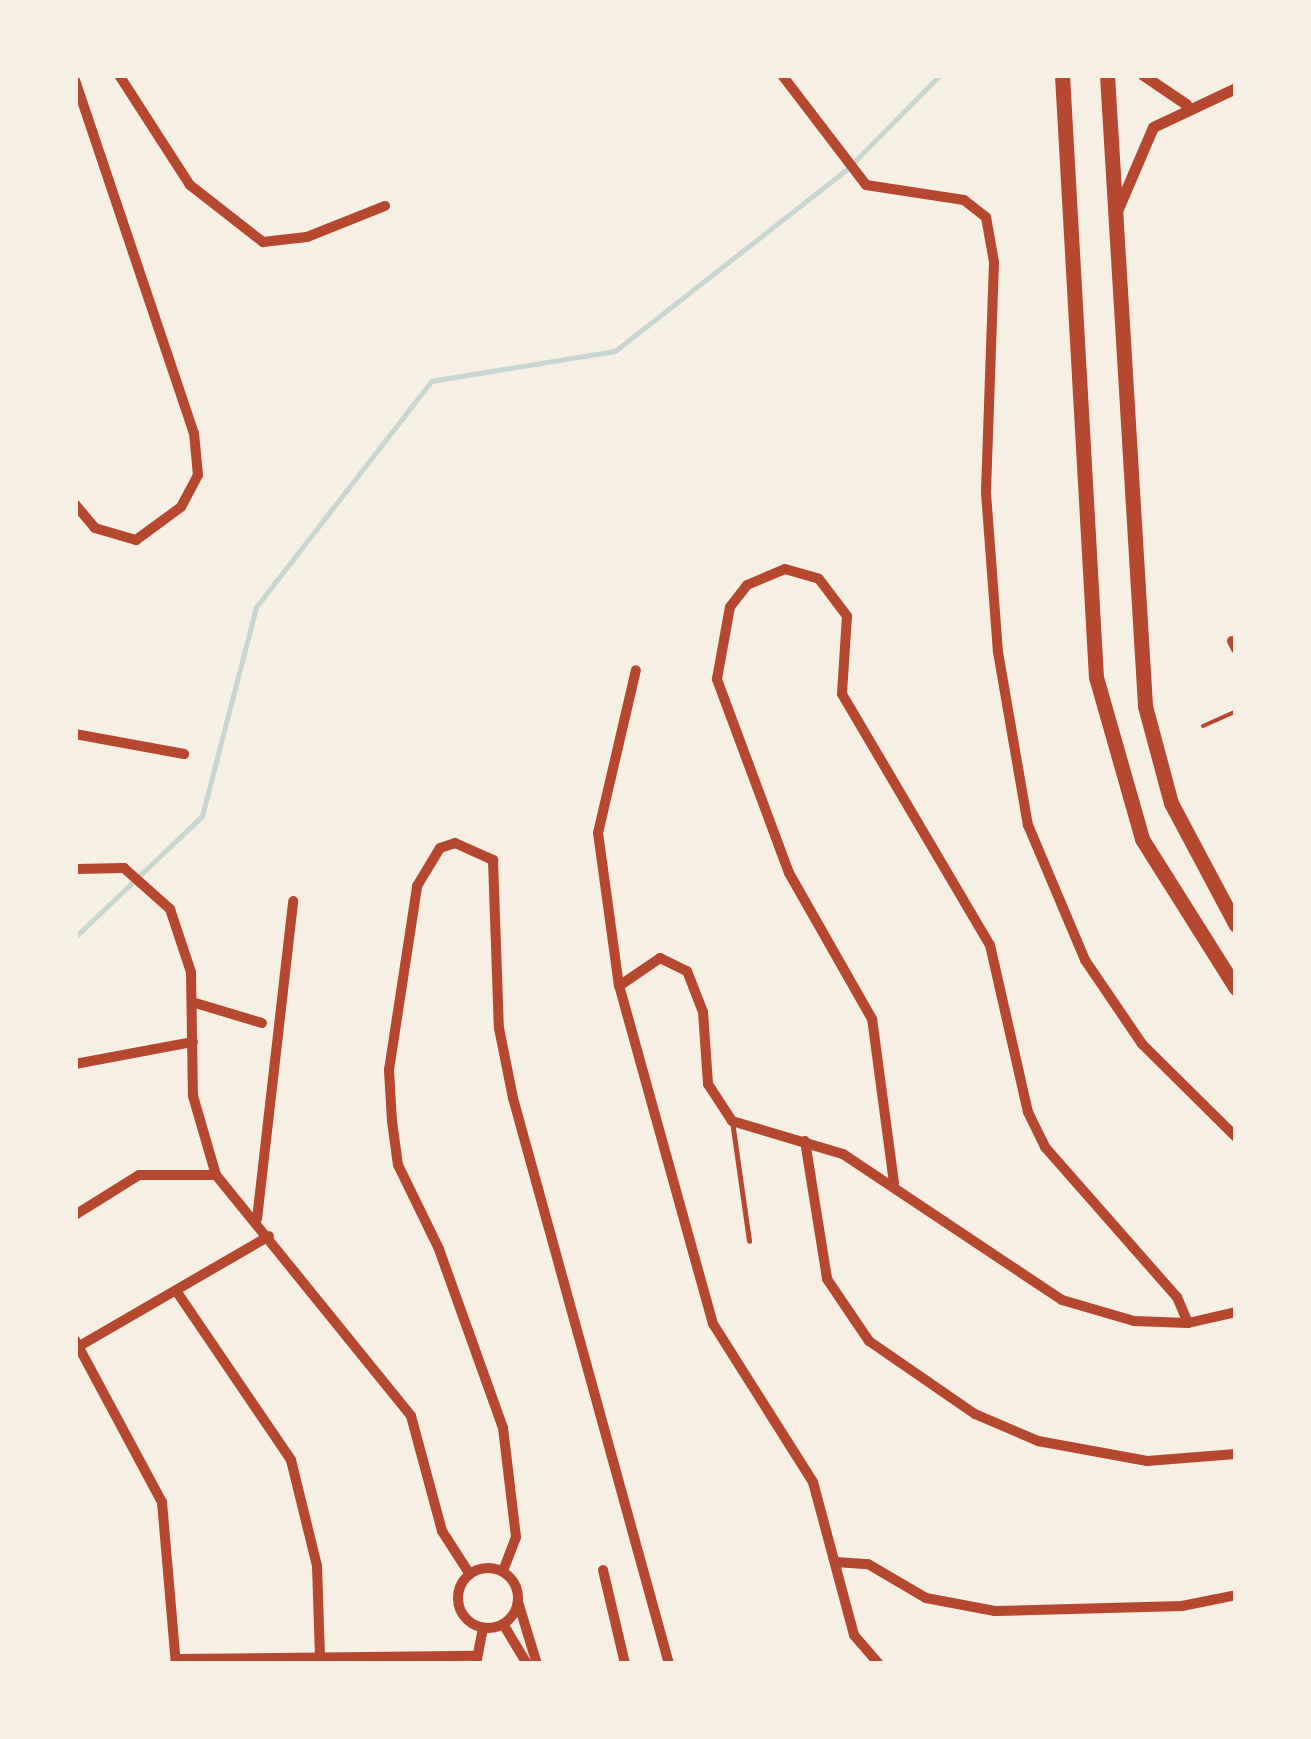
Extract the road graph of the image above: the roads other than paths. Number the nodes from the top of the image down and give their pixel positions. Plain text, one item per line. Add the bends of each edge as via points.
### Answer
1 (119, 75) edge
2 (782, 75) edge
3 (1062, 75) edge
4 (1107, 75) edge
5 (1143, 75) edge
6 (75, 80) edge
7 (1236, 88) edge
8 (1186, 104) junction
9 (385, 206) dead end
10 (1116, 215) junction
11 (78, 509) edge
12 (636, 670) dead end
13 (75, 734) edge
14 (184, 754) dead end
15 (75, 869) edge
16 (293, 900) dead end
17 (1236, 925) edge
18 (620, 986) junction
19 (1236, 988) edge
20 (192, 1002) junction
21 (262, 1022) dead end
22 (192, 1042) junction
23 (75, 1064) edge
24 (732, 1121) junction
25 (1236, 1137) edge
26 (805, 1142) junction
27 (216, 1175) junction
28 (894, 1182) junction
29 (75, 1215) edge
30 (257, 1219) junction
31 (269, 1236) junction
32 (749, 1240) dead end
33 (179, 1295) junction
34 (1236, 1312) edge
35 (1188, 1323) junction
36 (76, 1345) edge
37 (1236, 1454) edge
38 (836, 1562) junction
39 (603, 1570) dead end
40 (504, 1572) junction
41 (469, 1574) junction
42 (1236, 1595) edge
43 (518, 1602) junction
44 (503, 1624) junction
45 (483, 1628) junction
46 (320, 1658) junction
47 (476, 1660) edge
48 (176, 1661) edge
49 (527, 1664) edge
50 (537, 1664) edge
51 (625, 1664) edge
52 (670, 1664) edge
53 (879, 1664) edge

1 - 9 street via 190,185 263,242 307,237
2 - 25 street via 866,184 964,200 986,218 994,262 986,364 998,652 1028,824 1085,960 1142,1044
3 - 19 highway via 1096,676 1142,840
4 - 10 highway
5 - 8 street
6 - 11 street via 194,433 198,475 181,508 136,540 118,541
7 - 8 street
8 - 10 street via 1139,148
10 - 17 highway via 1145,706 1178,820
12 - 18 street via 598,833
13 - 14 street
15 - 20 street via 130,872 150,886 182,936
16 - 30 street
18 - 24 street via 660,958 688,971 703,1012 708,1084
18 - 38 street via 714,1324 812,1482
20 - 21 street
20 - 22 street
22 - 23 street
22 - 27 street via 193,1096
24 - 26 street
24 - 32 lane
26 - 28 street
26 - 37 street via 827,1279 869,1341 974,1414 1038,1441 1148,1460
27 - 29 street via 139,1175
27 - 30 street
28 - 35 street via 1062,1300 1134,1321
28 - 35 street via 872,1019 790,874 716,679 730,607 748,584 785,569 819,579 847,616 842,694 990,945 1028,1112 1045,1147 1177,1297
30 - 31 street
31 - 33 street
31 - 41 street via 411,1416 442,1530
33 - 36 street
33 - 46 street via 291,1460 316,1566
34 - 35 street
36 - 48 street via 162,1502
38 - 42 street via 868,1564 926,1598 996,1611 1182,1606
38 - 53 street via 854,1635
39 - 51 street
40 - 41 street
40 - 43 street
40 - 52 street via 516,1537 508,1447 439,1249 398,1165 389,1070 426,863 455,843 493,860 499,1028 513,1098
41 - 45 street via 460,1610
43 - 44 street
43 - 50 street
44 - 45 street
44 - 49 street
45 - 47 street
46 - 47 street
46 - 48 street

